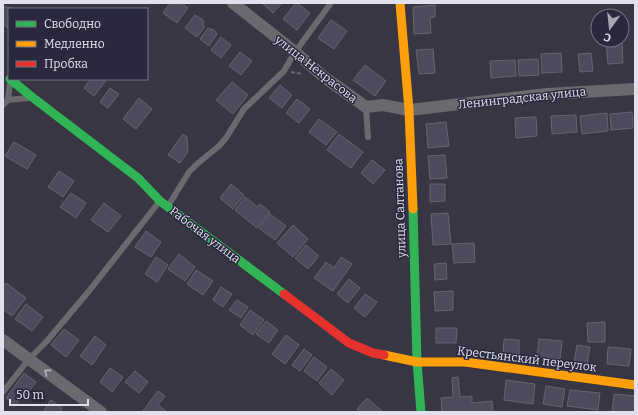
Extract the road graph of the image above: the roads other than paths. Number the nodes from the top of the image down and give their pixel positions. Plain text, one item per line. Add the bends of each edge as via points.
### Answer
1 (233, 3) edge
2 (331, 3) edge
3 (400, 3) edge
4 (295, 52) junction
5 (10, 80) edge
6 (11, 80) edge
7 (635, 89) edge
8 (32, 98) junction
9 (5, 103) edge
10 (366, 107) junction
11 (409, 110) junction
12 (368, 137) dead end
13 (160, 201) junction
14 (168, 207) junction
15 (3, 340) edge
16 (29, 360) junction
17 (416, 362) junction
18 (635, 384) edge
19 (3, 392) edge
20 (101, 412) edge
21 (421, 412) edge

1 - 4 street, улица Некрасова
2 - 4 lane
3 - 11 street, улица Салтанова
4 - 10 street, улица Некрасова via 324,77
4 - 14 lane via 284,71 244,109 220,146 189,172
5 - 9 lane
6 - 8 street, Рабочая улица
7 - 11 street, Ленинградская улица via 547,94
8 - 9 lane
8 - 13 street, Рабочая улица via 138,178
10 - 11 street, улица Некрасова via 383,105
10 - 12 lane
11 - 17 street, улица Салтанова
13 - 14 street, Рабочая улица
13 - 16 lane via 89,291
14 - 17 street, Рабочая улица via 348,343 373,353
15 - 16 street
16 - 19 lane
20 -> 16 street
17 - 18 street, Крестьянский переулок via 465,362
17 - 21 street, улица Салтанова

